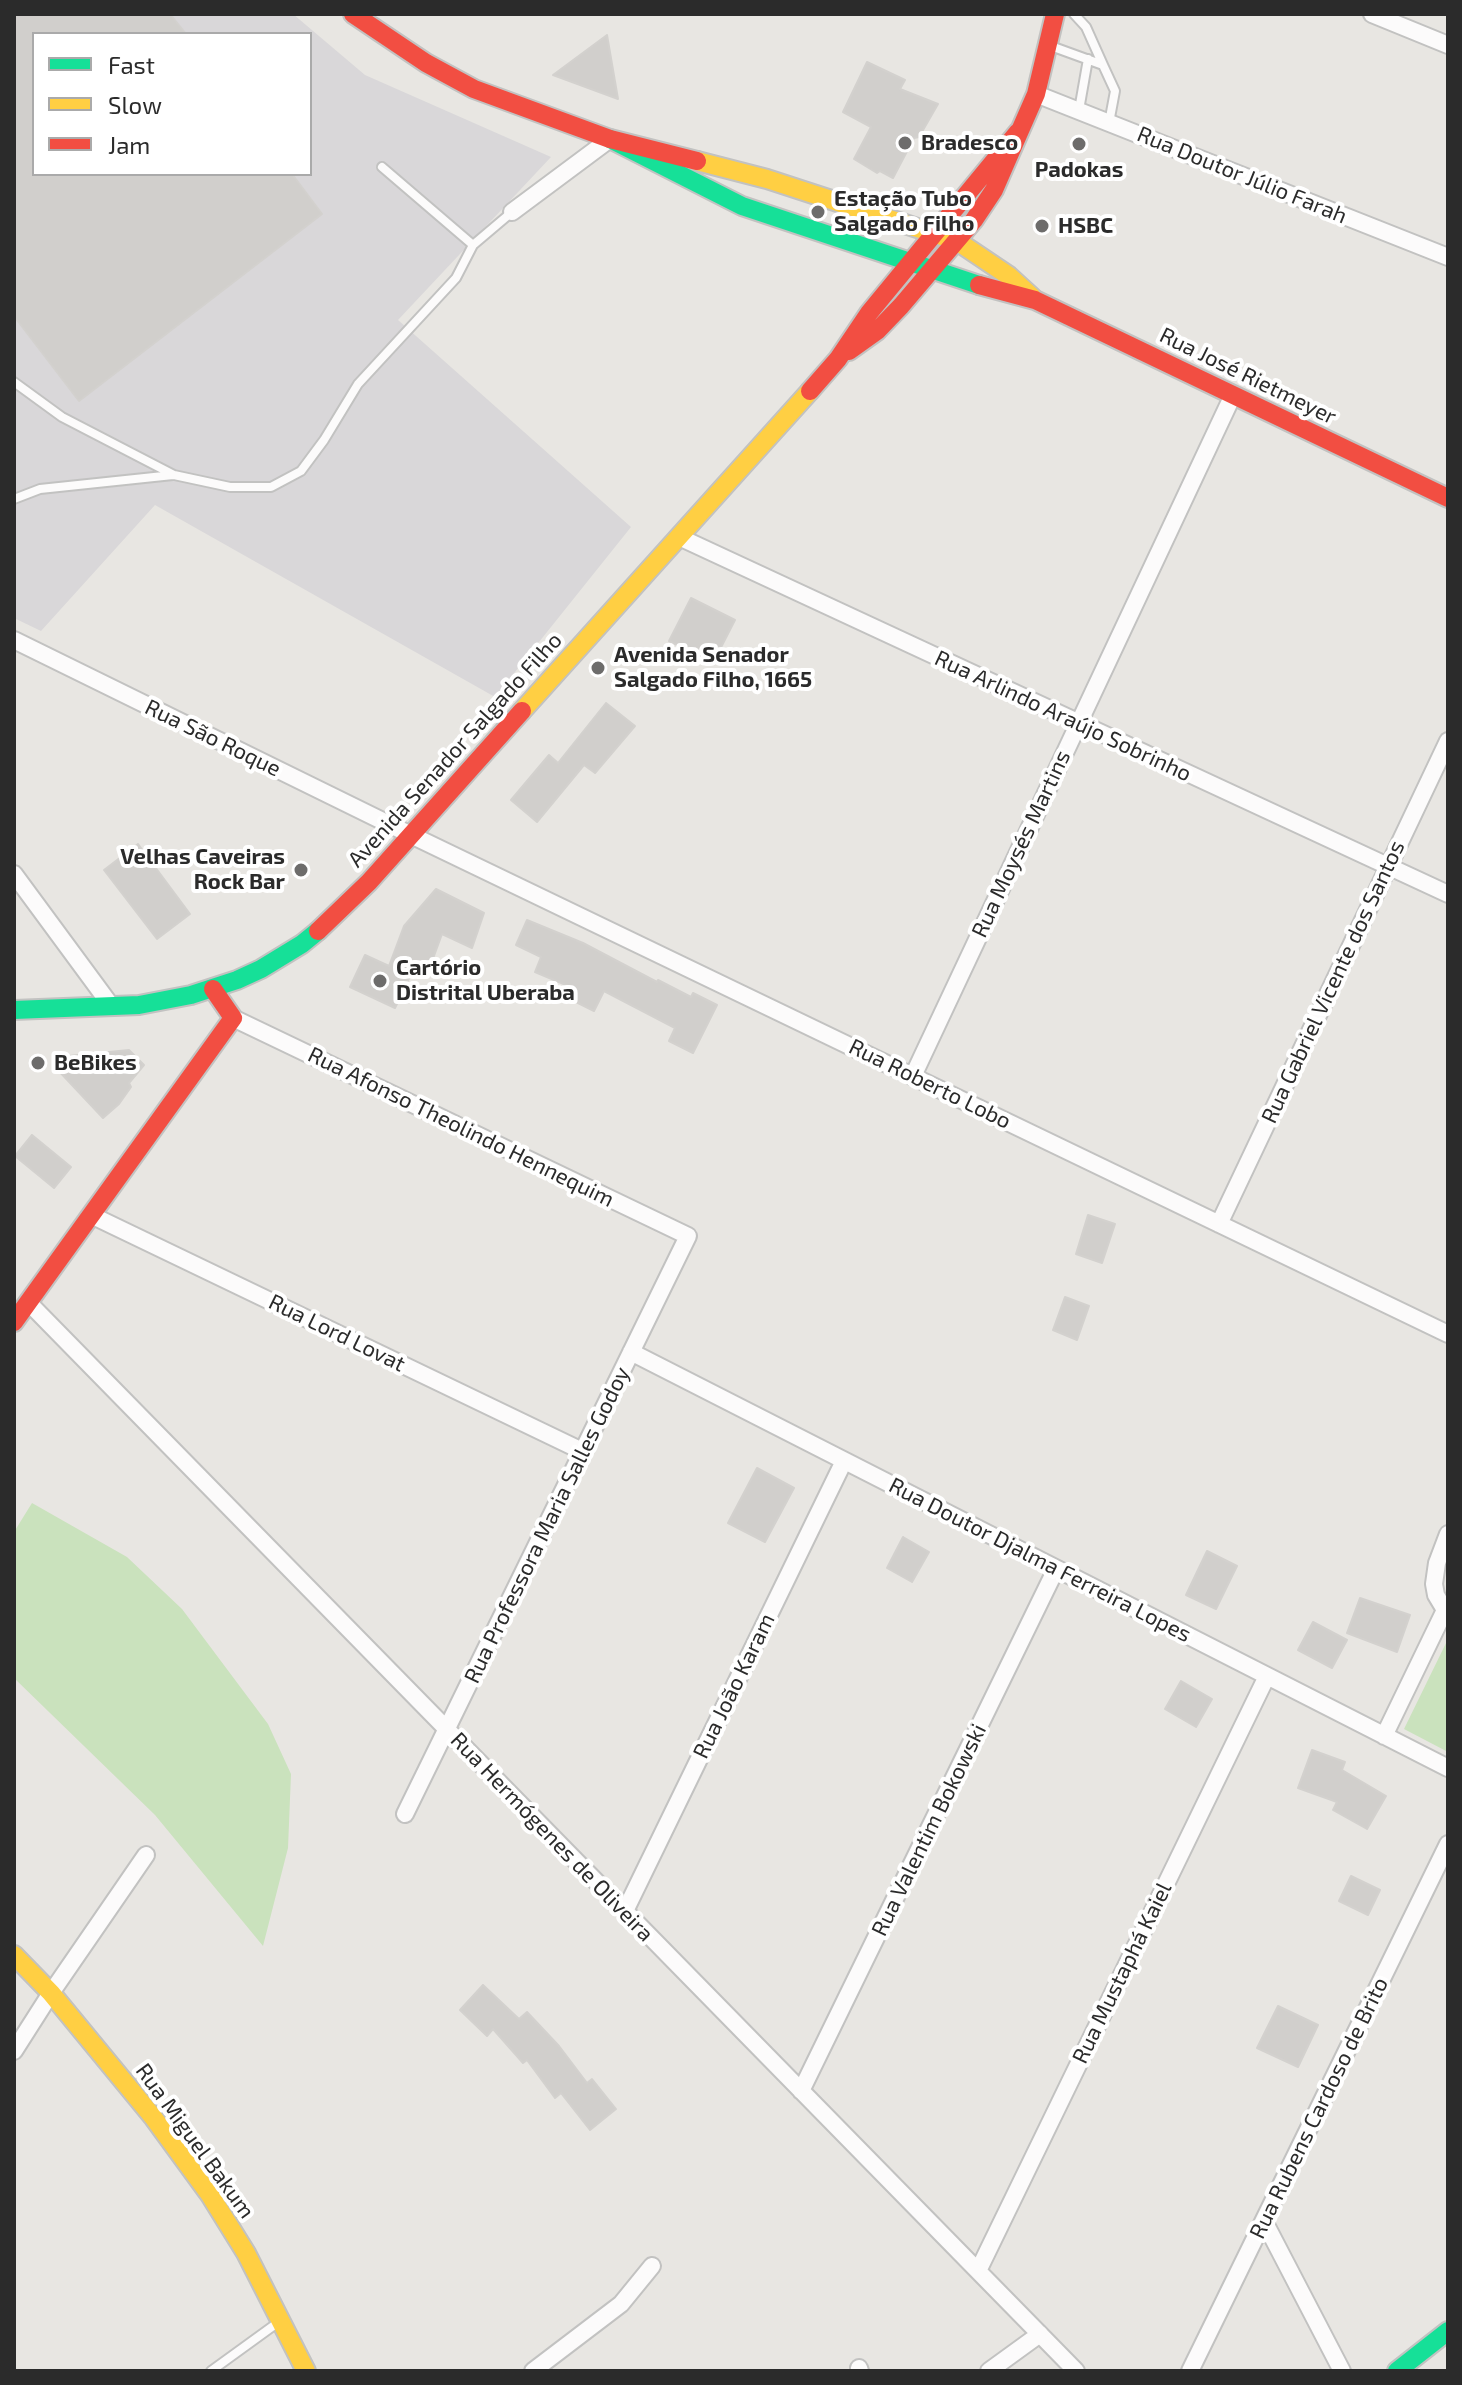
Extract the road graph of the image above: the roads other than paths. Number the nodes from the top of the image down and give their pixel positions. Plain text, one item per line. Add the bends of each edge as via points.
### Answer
1 (353, 14) edge
2 (1055, 14) edge
3 (1074, 14) edge
4 (1372, 14) edge
5 (1048, 45) junction
6 (1448, 45) edge
7 (1088, 59) junction
8 (1103, 65) junction
9 (1036, 94) junction
10 (1079, 111) junction
11 (1109, 123) junction
12 (1018, 132) junction
13 (610, 139) junction
14 (382, 167) dead end
15 (512, 212) joint
16 (934, 234) junction
17 (957, 241) junction
18 (473, 245) junction
19 (1448, 257) edge
20 (911, 261) junction
21 (934, 269) junction
22 (1035, 300) junction
23 (838, 359) junction
24 (14, 382) edge
25 (1233, 395) junction
26 (174, 475) junction
27 (1445, 498) edge
28 (14, 499) edge
29 (679, 537) junction
30 (14, 640) edge
31 (1079, 723) junction
32 (1448, 741) edge
33 (411, 835) junction
34 (1388, 867) junction
35 (14, 874) edge
36 (1448, 894) edge
37 (213, 989) junction
38 (112, 1007) junction
39 (14, 1010) edge
40 (233, 1018) junction
41 (913, 1076) junction
42 (91, 1215) junction
43 (1219, 1224) junction
44 (688, 1236) joint
45 (28, 1302) junction
46 (14, 1322) edge
47 (1448, 1334) edge
48 (631, 1352) junction
49 (582, 1451) junction
50 (844, 1461) junction
51 (1448, 1534) edge
52 (1056, 1569) junction
53 (1446, 1611) edge
54 (1267, 1676) junction
55 (447, 1729) junction
56 (1384, 1736) junction
57 (1448, 1768) edge
58 (405, 1814) dead end
59 (1448, 1844) edge
60 (146, 1855) dead end
61 (625, 1911) junction
62 (14, 1955) edge
63 (51, 1993) junction
64 (14, 2051) edge
65 (801, 2091) junction
66 (1264, 2221) junction
67 (652, 2266) dead end
68 (978, 2271) junction
69 (280, 2321) junction
70 (1448, 2331) edge
71 (1040, 2334) junction
72 (211, 2371) edge
73 (306, 2371) edge
74 (533, 2371) edge
75 (989, 2371) edge
76 (1076, 2371) edge
77 (1190, 2371) edge
78 (1342, 2371) edge
79 (1397, 2371) edge

1 - 13 main road via 474,89
2 - 5 main road, Avenida Senador Salgado Filho
3 - 8 lane via 1086,27
4 - 6 street
5 - 7 lane
5 - 9 main road, Avenida Senador Salgado Filho
7 - 8 lane
7 - 10 lane
8 - 11 lane via 1115,91
9 - 10 street, Rua Doutor Júlio Farah
9 - 12 main road, Avenida Senador Salgado Filho
10 - 11 street, Rua Doutor Júlio Farah
11 - 19 street, Rua Doutor Júlio Farah
12 - 16 main road, Avenida Senador Salgado Filho
12 - 17 main road, Avenida Senador Salgado Filho via 994,190
13 - 15 street
13 - 16 main road, Rua José Rietmeyer via 777,182
13 - 20 main road, Rua José Rietmeyer via 742,206
14 - 18 lane
15 - 18 lane
16 - 17 main road, Rua José Rietmeyer
16 - 20 main road, Avenida Senador Salgado Filho
17 - 21 main road, Avenida Senador Salgado Filho
17 - 22 main road, Rua José Rietmeyer
18 - 26 lane via 456,278 358,384 301,471 271,487 230,487
20 - 21 main road, Rua José Rietmeyer
20 - 23 main road, Avenida Senador Salgado Filho
21 - 22 main road, Rua José Rietmeyer
21 - 23 main road, Avenida Senador Salgado Filho via 877,331
22 - 25 main road, Rua José Rietmeyer
23 - 29 main road, Avenida Senador Salgado Filho
24 - 26 lane via 62,417
25 - 27 main road, Rua José Rietmeyer
25 - 31 street, Rua Moysés Martins
26 - 28 lane via 40,489
29 - 31 street, Rua Arlindo Araújo Sobrinho
29 - 33 main road, Avenida Senador Salgado Filho
30 - 33 street, Rua São Roque
31 - 34 street, Rua Arlindo Araújo Sobrinho
31 - 41 street, Rua Moysés Martins
32 - 34 street, Rua Gabriel Vicente dos Santos
33 - 37 main road, Avenida Senador Salgado Filho via 345,907 302,944
33 - 41 street, Rua Roberto Lobo
34 - 36 street, Rua Arlindo Araújo Sobrinho
34 - 43 street, Rua Gabriel Vicente dos Santos
35 - 38 street
37 - 38 main road, Avenida Senador Salgado Filho
37 - 40 main road
38 - 39 main road, Avenida Senador Salgado Filho
40 - 42 main road
40 - 44 street, Rua Afonso Theolindo Hennequim
41 - 43 street, Rua Roberto Lobo
42 - 45 main road
42 - 49 street, Rua Lord Lovat
43 - 47 street, Rua Roberto Lobo
44 - 48 street, Rua Professora Maria Salles Godoy
45 - 46 main road
45 - 55 street, Rua Hermógenes de Oliveira
48 - 49 street, Rua Professora Maria Salles Godoy
48 - 50 street, Rua Doutor Djalma Ferreira Lopes
49 - 55 street, Rua Professora Maria Salles Godoy
50 - 52 street, Rua Doutor Djalma Ferreira Lopes
50 - 61 street, Rua João Karam
51 - 53 street via 1434,1584
52 - 54 street, Rua Doutor Djalma Ferreira Lopes
52 - 65 street, Rua Valentim Bokowski
53 - 56 street
54 - 56 street, Rua Doutor Djalma Ferreira Lopes
54 - 68 street, Rua Mustaphá Kaiel
55 - 58 street, Rua Professora Maria Salles Godoy
55 - 61 street, Rua Hermógenes de Oliveira
56 - 57 street, Rua Doutor Djalma Ferreira Lopes
59 - 66 street, Rua Rubens Cardoso de Brito
60 - 63 street
61 - 65 street, Rua Hermógenes de Oliveira
62 - 63 main road, Rua Miguel Bakum
63 - 64 street
63 - 69 main road, Rua Miguel Bakum via 210,2195
65 - 68 street, Rua Hermógenes de Oliveira
66 - 77 street, Rua Rubens Cardoso de Brito
66 - 78 street
67 - 74 street via 621,2304
68 - 71 street, Rua Hermógenes de Oliveira
69 - 72 lane
69 - 73 main road, Rua Miguel Bakum
70 - 79 main road
71 - 75 street
71 - 76 street, Rua Hermógenes de Oliveira

